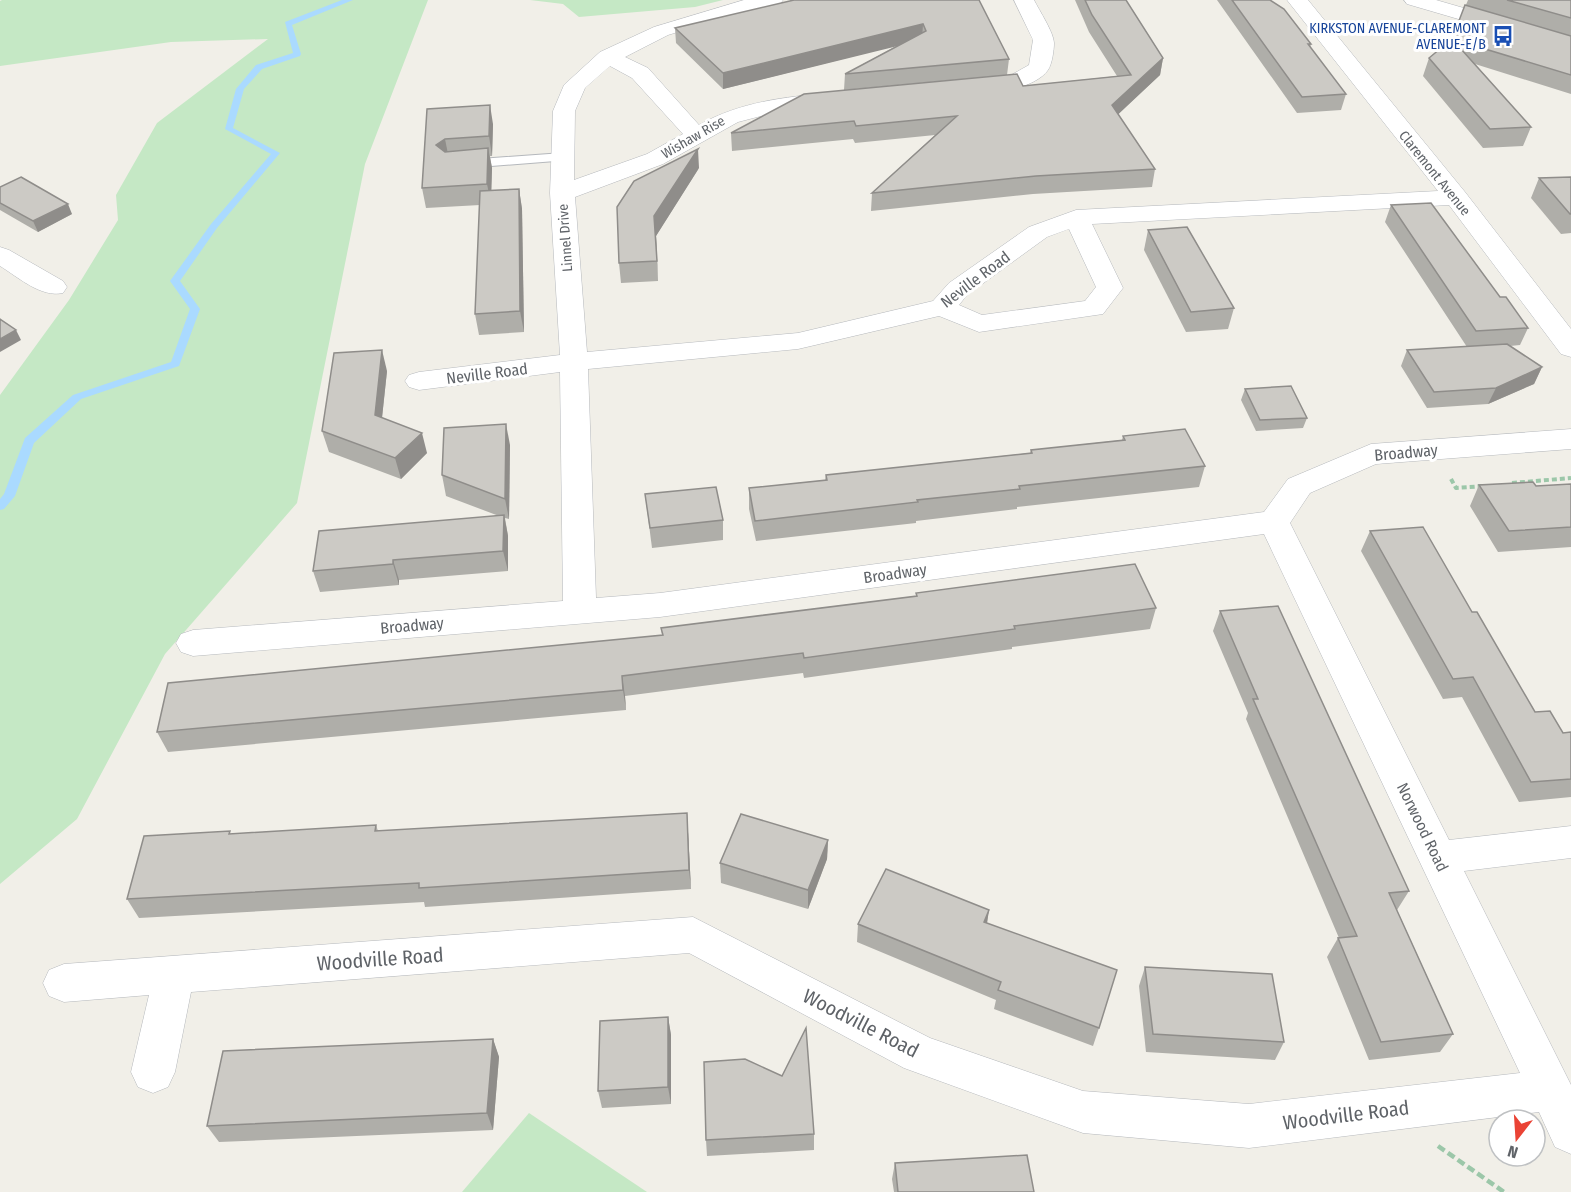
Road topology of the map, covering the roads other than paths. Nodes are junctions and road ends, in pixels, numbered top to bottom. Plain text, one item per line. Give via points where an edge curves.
1 (773, 0) edge
2 (1024, 0) edge
3 (1297, 0) edge
4 (1414, 0) edge
5 (1571, 46) edge
6 (608, 57) junction
7 (952, 89) edge
8 (846, 98) edge
9 (697, 136) junction
10 (563, 157) junction
11 (449, 165) edge
12 (562, 193) junction
13 (1456, 197) junction
14 (1076, 217) junction
15 (0, 255) edge
16 (54, 287) dead end
17 (942, 307) junction
18 (1571, 348) edge
19 (573, 362) junction
20 (419, 381) dead end
21 (1571, 440) edge
22 (1274, 522) junction
23 (580, 611) junction
24 (193, 643) dead end
25 (1571, 842) edge
26 (1438, 858) junction
27 (174, 974) junction
28 (64, 983) dead end
29 (153, 1072) dead end
30 (1551, 1090) junction
31 (1571, 1131) edge

1 - 6 street, Linnel Drive via 661,31
2 - 7 street via 1044,40 1039,68 1011,84
3 - 13 street, Claremont Avenue
4 - 5 street
6 - 9 street via 640,74
6 - 10 street, Linnel Drive via 575,85 564,111
8 - 9 street, Wishaw Rise via 775,105 730,117
9 - 12 street, Wishaw Rise via 655,159
10 - 11 lane
10 - 12 street, Linnel Drive
12 - 19 street, Linnel Drive
13 - 14 street, Neville Road
13 - 18 street, Claremont Avenue
14 - 17 street, Neville Road via 1038,232 958,290
14 - 17 street via 1110,288 1093,308 979,324
15 - 16 street
17 - 19 street, Neville Road via 798,341
19 - 20 street, Neville Road
19 - 23 street, Linnel Drive
21 - 22 street, Broadway via 1371,454 1299,486
22 - 23 street, Broadway via 672,603
22 - 26 street, Norwood Road
23 - 24 street, Broadway
25 - 26 street
26 - 30 street, Norwood Road
27 - 28 street, Woodville Road
27 - 29 street
27 - 30 street, Woodville Road via 693,935 919,1054 1083,1112 1249,1126
30 - 31 street, Norwood Road

